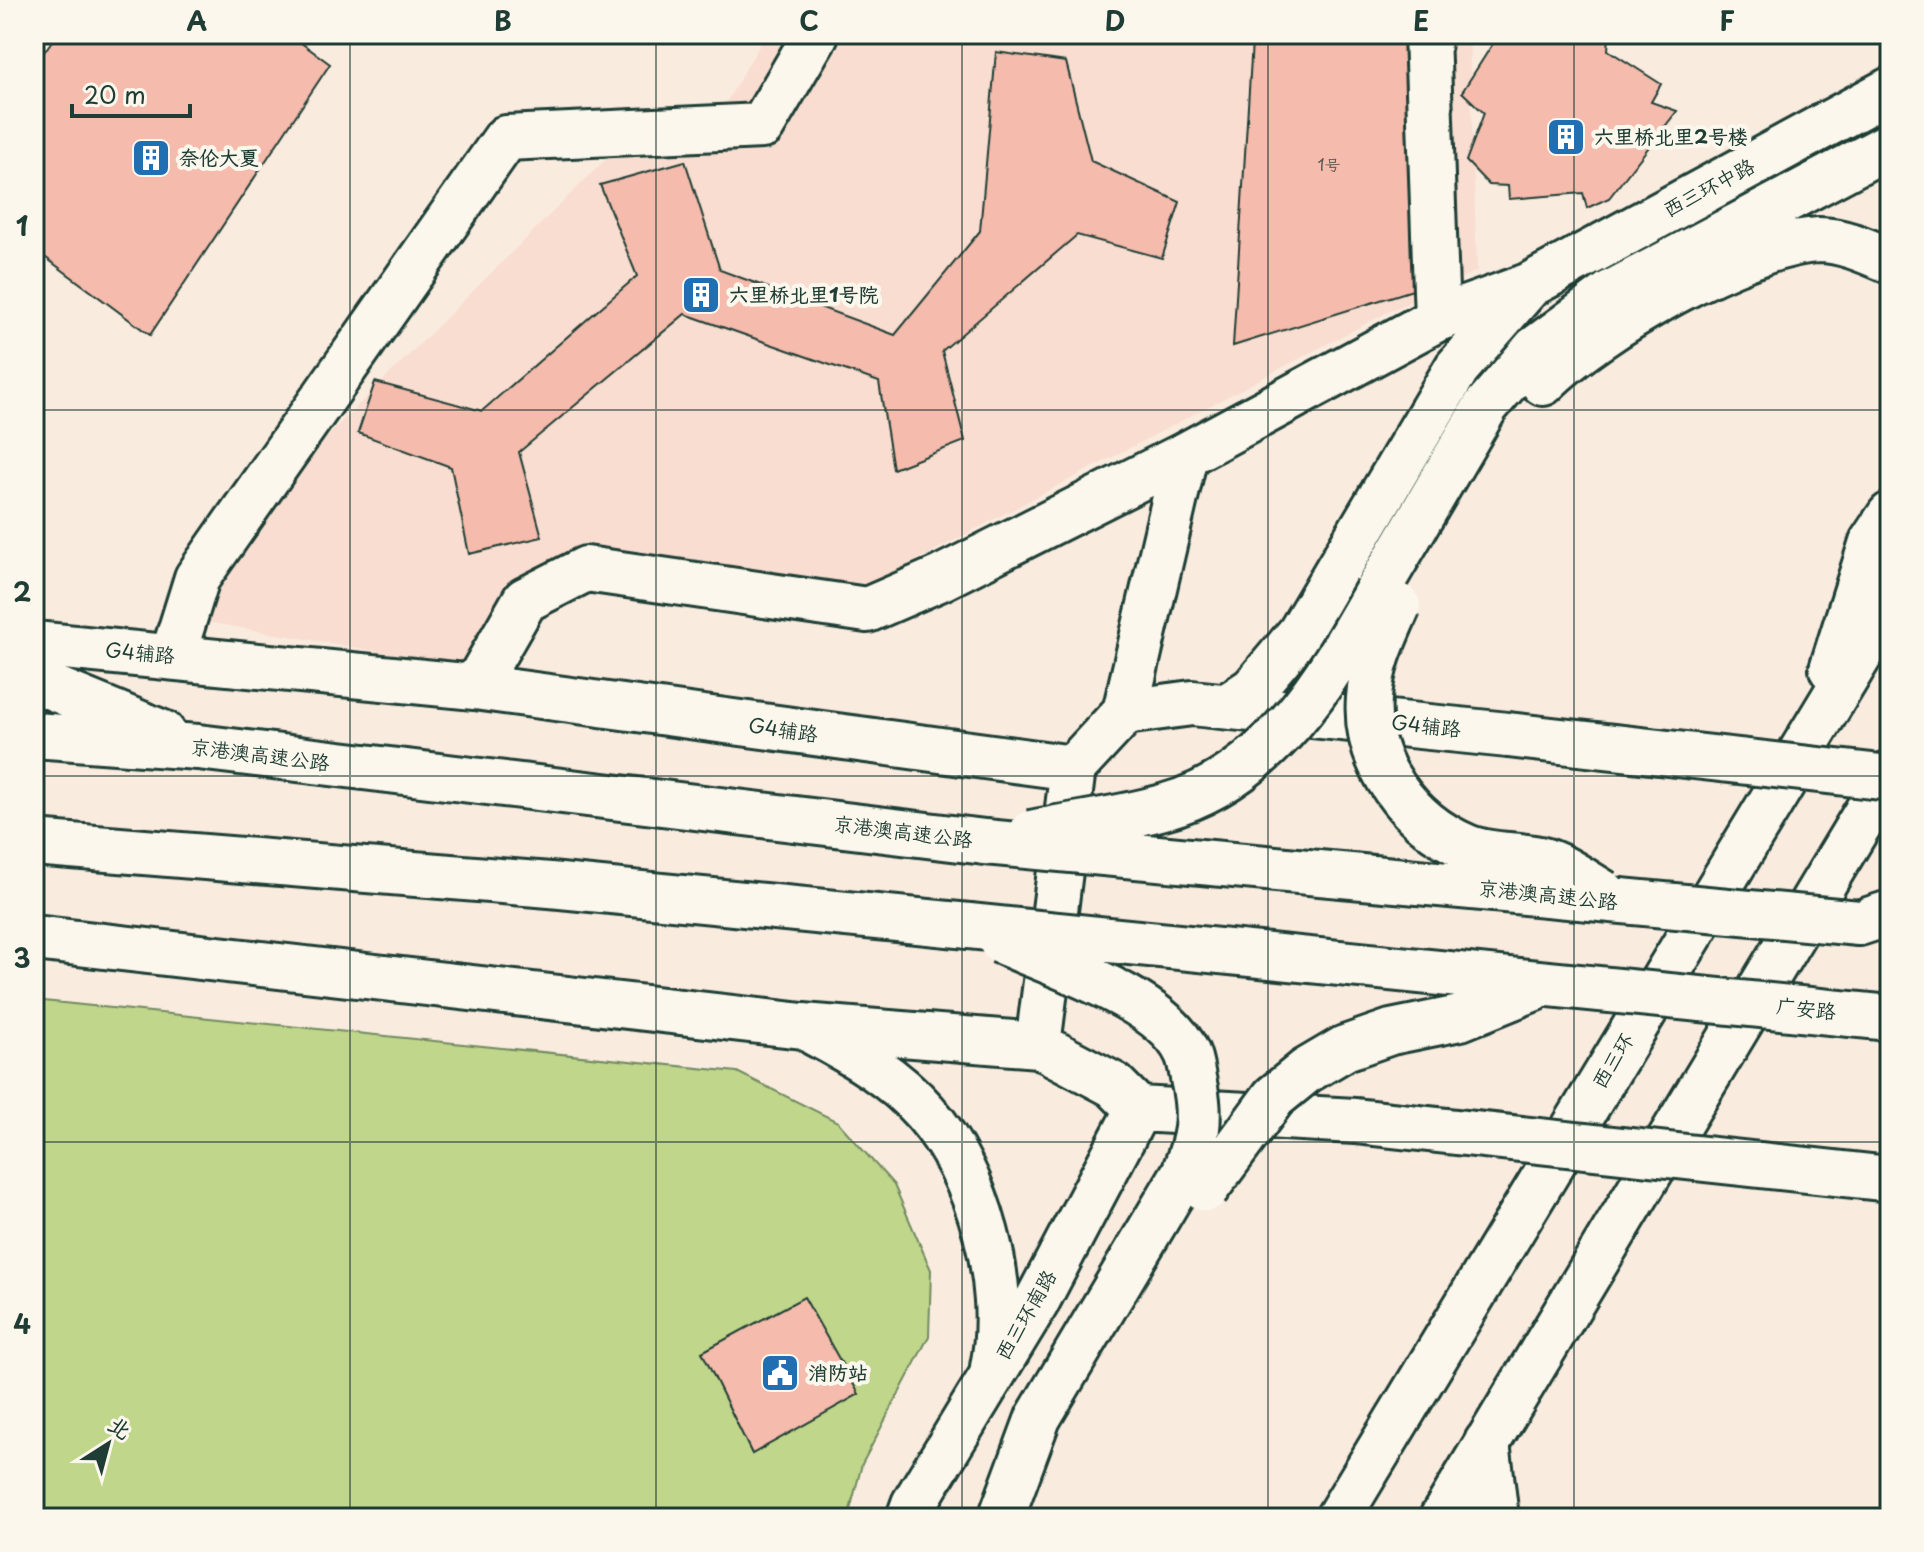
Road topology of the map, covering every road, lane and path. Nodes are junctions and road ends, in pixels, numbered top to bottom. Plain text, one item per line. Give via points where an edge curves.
1 (816, 34) edge
2 (1427, 34) edge
3 (1890, 90) edge
4 (1890, 145) edge
5 (1890, 261) edge
6 (1528, 286) junction
7 (1437, 319) junction
8 (1185, 455) junction
9 (1890, 515) edge
10 (1388, 598) junction
11 (1890, 605) edge
12 (34, 644) edge
13 (173, 655) junction
14 (34, 680) edge
15 (475, 687) junction
16 (1229, 705) junction
17 (1125, 712) junction
18 (1812, 731) junction
19 (34, 735) edge
20 (198, 747) junction
21 (1073, 768) junction
22 (1890, 775) edge
23 (985, 842) junction
24 (34, 843) edge
25 (1620, 902) junction
26 (1880, 921) edge
27 (969, 926) junction
28 (34, 938) edge
29 (1542, 985) junction
30 (1890, 1018) edge
31 (803, 1026) junction
32 (1038, 1045) junction
33 (1138, 1109) junction
34 (1890, 1179) edge
35 (1195, 1181) junction
36 (992, 1374) junction
37 (1487, 1442) junction
38 (909, 1518) edge
39 (1001, 1518) edge
40 (1028, 1518) edge
41 (1338, 1518) edge
42 (1442, 1518) edge
43 (1496, 1518) edge

1 - 13 main road via 762,126 506,138 197,578
2 - 7 main road
3 - 6 main road, 西三环中路
4 - 10 main road via 1611,293 1535,349 1486,406
5 - 10 main road via 1858,247 1820,240 1742,259 1594,341 1553,373 1505,428
6 - 7 main road
6 - 16 main road via 1457,368 1300,633 1253,689
7 - 8 main road
8 - 15 main road via 867,610 586,569 525,600
8 - 17 main road
9 - 18 main road via 1872,542
10 - 23 main road, bridge via 1284,733 1229,776 1163,807
10 - 25 main road, bridge via 1368,701 1379,760 1394,791 1441,835 1471,849 1543,860
11 - 18 main road, 西三环
12 - 13 main road, G4辅路
13 - 15 main road, G4辅路
14 - 20 main road
15 - 21 main road, G4辅路
16 - 17 main road, G4辅路 via 1192,703
16 - 22 main road, G4辅路, bridge
17 - 21 main road
18 - 41 main road, 西三环
19 - 20 main road, 京港澳高速公路
20 - 23 main road, 京港澳高速公路
21 - 32 main road
22 - 37 main road
23 - 25 main road, 京港澳高速公路, bridge
24 - 27 main road
25 - 26 main road, 京港澳高速公路, bridge
27 - 29 main road, bridge
27 - 35 main road, bridge via 1121,992 1157,1015 1187,1052 1197,1097
28 - 31 main road
29 - 30 main road, 广安路, bridge
29 - 35 main road, bridge via 1460,1018 1345,1048 1274,1097
31 - 32 main road
31 - 36 main road via 889,1078 926,1113 954,1154 994,1267 998,1332
32 - 33 main road via 1114,1085
33 - 34 main road, bridge via 1355,1121
33 - 36 main road, 西三环南路 via 1036,1303
35 - 39 main road via 1038,1418
35 - 40 main road via 1053,1450
36 - 38 main road, 西三环南路
37 - 42 main road
37 - 43 main road

